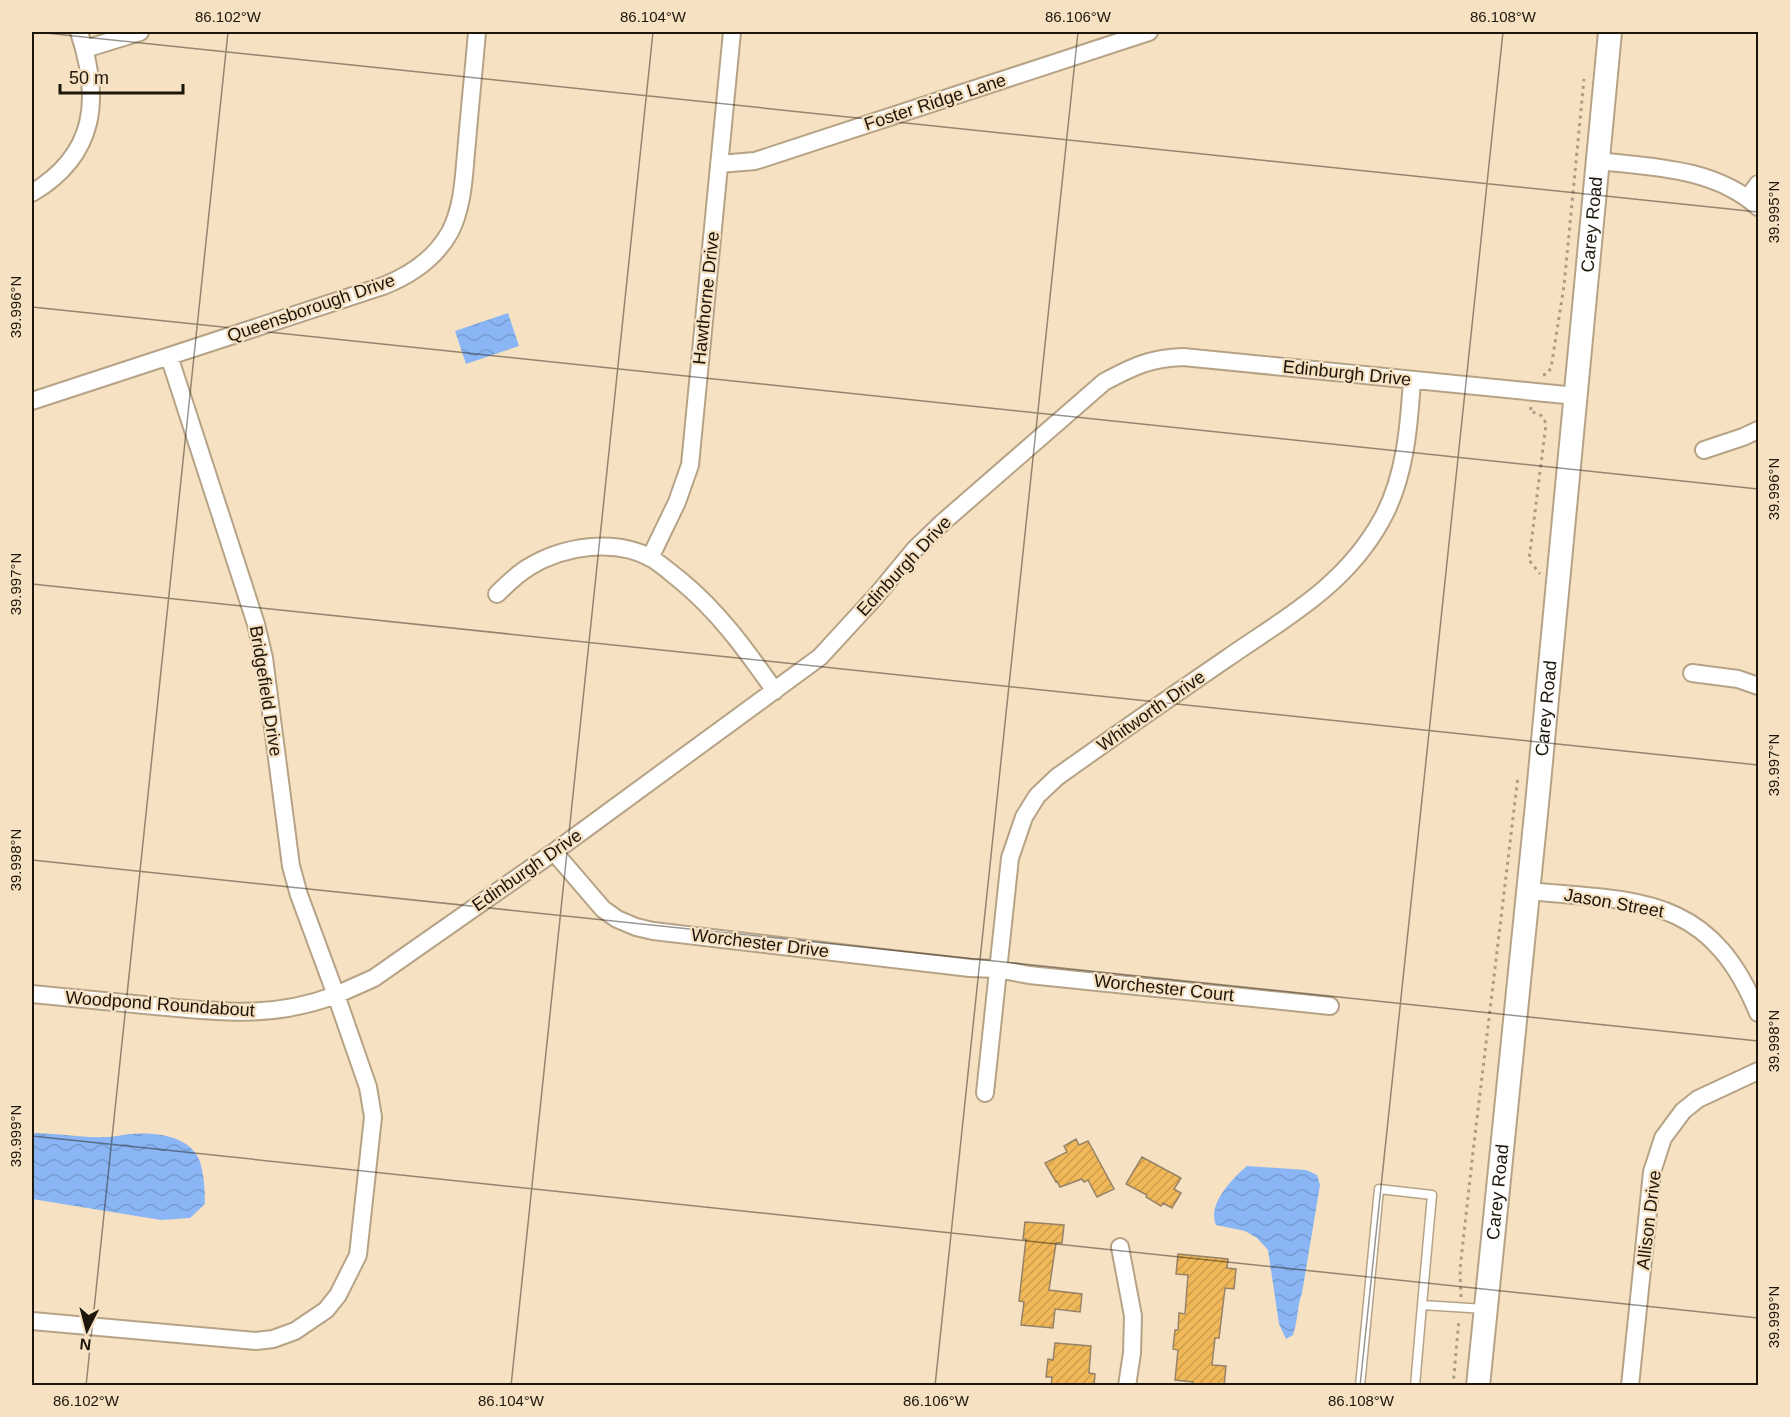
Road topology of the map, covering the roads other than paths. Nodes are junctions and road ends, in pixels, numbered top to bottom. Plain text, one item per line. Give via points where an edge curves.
1 (79, 32) edge
2 (140, 32) edge
3 (477, 32) edge
4 (732, 32) edge
5 (1149, 32) edge
6 (1610, 32) edge
7 (85, 49) junction
8 (1598, 160) junction
9 (719, 164) junction
10 (1758, 184) edge
11 (32, 193) edge
12 (1753, 202) edge
13 (169, 356) junction
14 (1412, 380) junction
15 (1576, 396) junction
16 (32, 401) edge
17 (1758, 430) edge
18 (1704, 450) dead end
19 (650, 558) junction
20 (498, 594) dead end
21 (1692, 673) dead end
22 (1758, 686) edge
23 (775, 691) junction
24 (554, 852) junction
25 (1527, 891) junction
26 (998, 969) junction
27 (32, 994) edge
28 (336, 995) junction
29 (1330, 1006) dead end
30 (1758, 1013) edge
31 (1758, 1071) edge
32 (985, 1094) dead end
33 (1120, 1247) dead end
34 (1422, 1305) junction
35 (1486, 1309) junction
36 (32, 1321) edge
37 (1127, 1386) edge
38 (1360, 1386) edge
39 (1416, 1386) edge
40 (1478, 1386) edge
41 (1630, 1386) edge

1 - 7 street
2 - 7 street
3 - 13 street, Queensborough Drive via 460,200 450,231 430,258 383,286
4 - 9 street, Hawthorne Drive
5 - 9 street, Foster Ridge Lane via 755,161
6 - 8 street, Carey Road
7 - 11 street via 92,90 87,128 61,172
8 - 12 street via 1694,173 1724,183
8 - 15 street, Carey Road
9 - 19 street, Hawthorne Drive via 690,465
10 - 12 street
13 - 16 street, Queensborough Drive
13 - 28 street, Bridgefield Drive via 256,624 264,658 291,866
14 - 15 street, Edinburgh Drive
14 - 23 street, Edinburgh Drive via 1183,357 1162,357 1127,369 1104,382 942,523 820,657
14 - 26 street, Whitworth Drive via 1399,474 1382,520 1359,556 1317,597 1101,745 1037,796 1024,817 1010,858
15 - 25 street, Carey Road
17 - 18 street
19 - 20 street via 612,547 568,550 526,568
19 - 23 street via 703,599
21 - 22 street via 1738,679
23 - 24 street, Edinburgh Drive
24 - 26 street, Worchester Drive via 603,909 636,927
24 - 28 street, Edinburgh Drive via 374,978
25 - 30 street, Jason Street via 1625,901 1676,914 1694,924 1728,955
25 - 35 street, Carey Road
26 - 29 street, Worchester Court
26 - 32 street, Whitworth Drive
27 - 28 street, Woodpond Roundabout via 228,1013 287,1010
28 - 36 street via 368,1087 373,1117 358,1255 326,1310 295,1331 256,1341
31 - 41 street, Allison Drive via 1698,1099 1683,1111 1663,1138 1652,1172
33 - 37 street via 1133,1316
34 - 35 lane
34 - 38 lane via 1432,1195 1379,1189
34 - 39 lane
35 - 40 street, Carey Road

